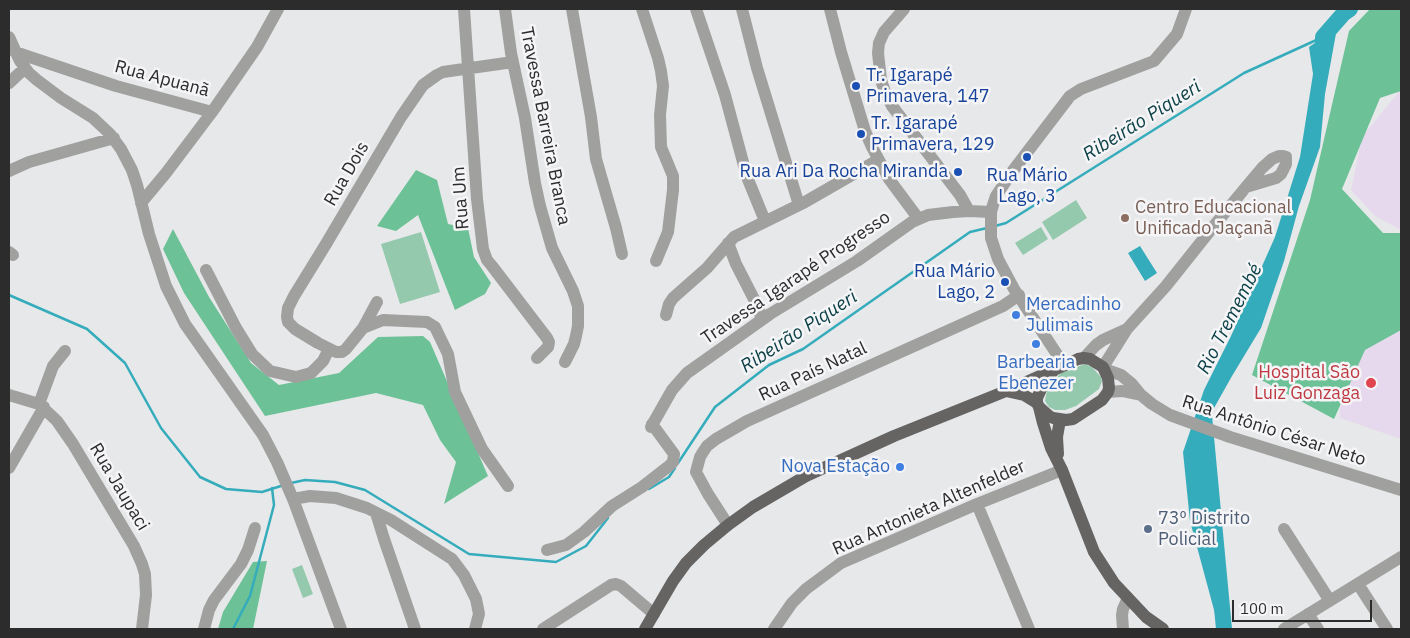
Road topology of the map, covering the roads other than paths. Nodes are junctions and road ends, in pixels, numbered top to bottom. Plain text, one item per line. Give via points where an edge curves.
1 (278, 9) edge
2 (464, 9) edge
3 (505, 9) edge
4 (572, 9) edge
5 (642, 9) edge
6 (696, 9) edge
7 (830, 9) edge
8 (904, 9) edge
9 (1186, 9) edge
10 (745, 12) edge
11 (9, 36) edge
12 (15, 52) junction
13 (513, 62) junction
14 (25, 68) junction
15 (468, 68) junction
16 (9, 83) edge
17 (212, 112) junction
18 (114, 138) junction
19 (878, 160) junction
20 (9, 171) edge
21 (1246, 187) dead end
22 (141, 203) junction
23 (799, 205) junction
24 (969, 211) junction
25 (990, 215) junction
26 (918, 218) junction
27 (765, 221) junction
28 (728, 243) junction
29 (622, 254) dead end
30 (656, 261) dead end
31 (206, 270) dead end
32 (1019, 296) junction
33 (377, 302) dead end
34 (666, 315) dead end
35 (762, 319) junction
36 (363, 328) junction
37 (1127, 329) junction
38 (329, 349) junction
39 (65, 350) dead end
40 (537, 358) dead end
41 (1084, 358) junction
42 (565, 362) dead end
43 (1059, 367) junction
44 (1104, 368) junction
45 (1006, 391) junction
46 (1108, 392) junction
47 (9, 395) edge
48 (1141, 395) junction
49 (1038, 405) junction
50 (41, 406) junction
51 (1060, 420) junction
52 (1061, 467) junction
53 (9, 468) edge
54 (508, 486) dead end
55 (1401, 490) edge
56 (292, 496) junction
57 (977, 504) junction
58 (376, 513) junction
59 (728, 525) junction
60 (254, 528) dead end
61 (1284, 529) dead end
62 (547, 550) dead end
63 (1401, 557) edge
64 (1358, 584) junction
65 (1128, 598) junction
66 (214, 600) junction
67 (1330, 601) junction
68 (654, 614) junction
69 (1308, 614) junction
70 (142, 629) edge
71 (204, 629) edge
72 (208, 629) edge
73 (341, 629) edge
74 (415, 629) edge
75 (475, 629) edge
76 (543, 629) edge
77 (645, 629) edge
78 (774, 629) edge
79 (1029, 629) edge
80 (1123, 629) edge
81 (1163, 629) edge
82 (1284, 629) edge
83 (1318, 629) edge
84 (1387, 629) edge

1 - 17 street, Rua Apuanã via 257,47
2 - 15 street, Rua Um
3 - 13 street, Travessa Barreira Branca
4 - 29 street via 597,164
5 - 30 street via 661,72 661,147 674,184 668,232
6 - 27 street via 725,95 747,177
7 - 19 street via 865,131
8 - 24 street via 879,43 881,80 892,106
9 - 25 street via 1177,34 1154,61 1070,96 1004,184
10 - 23 street via 758,68
11 - 12 street
12 - 14 street
12 - 17 street, Rua Apuanã via 116,86
13 - 15 street, Rua Dois
13 - 42 street, Travessa Barreira Branca via 538,196 552,248 578,306 576,336
14 - 16 street
14 - 18 street via 45,86 93,118
15 - 38 street, Rua Dois via 437,75 423,85 290,303 287,317 291,325
15 - 40 street, Rua Um via 483,249 487,260 548,338 548,347
17 - 22 street
18 - 20 street via 29,162
18 - 22 street via 132,170
19 - 23 street
19 - 26 street
21 - 37 street
22 - 56 street via 175,306 263,435
23 - 27 street
24 - 25 street, Travessa Igarapé Progresso
24 - 26 street, Travessa Igarapé Progresso
25 - 32 street via 991,238 998,259
26 - 35 street, Travessa Igarapé Progresso
27 - 28 street
28 - 34 street via 707,268 673,298
28 - 35 street
31 - 38 street via 252,354 270,371 296,377 311,373
32 - 43 street
32 - 59 street, Rua País Natal via 747,421 707,446 696,472
33 - 36 street
35 - 62 street, Travessa Igarapé Progresso via 687,373 672,390 651,425 674,454 670,466 612,506 566,545
36 - 38 street via 342,352
36 - 54 street via 383,320 427,322 435,327 448,354 455,392 482,449
37 - 41 street via 1103,340
37 - 44 street
39 - 50 street via 53,366
41 - 43 main road
41 - 44 main road
43 - 45 main road
43 - 49 main road via 1040,389
44 - 46 main road
44 - 48 street, Rua Antônio César Neto via 1121,375
45 - 49 main road via 1024,395
45 - 59 main road via 806,476
46 - 48 street, Rua Antônio César Neto
46 - 51 main road via 1102,400 1072,419
47 - 50 street
48 - 55 street, Rua Antônio César Neto via 1170,415
49 - 51 main road via 1049,416
49 - 52 main road via 1051,448
50 - 53 street
50 - 70 street, Rua Jaupaci via 69,438 134,546 145,574
51 - 52 main road via 1057,437
52 - 57 street, Rua Antonieta Altenfelder
52 - 65 main road via 1092,548 1101,565
56 - 58 street via 336,498
56 - 73 street
57 - 78 street, Rua Antonieta Altenfelder via 841,563 806,589
57 - 79 street
58 - 74 street
58 - 75 street via 452,559 476,599 479,614
59 - 68 main road via 686,563
60 - 66 street via 241,564
61 - 67 street
63 - 64 street
64 - 67 street
64 - 84 street
65 - 80 street via 1122,615
65 - 81 main road
66 - 71 street
66 - 72 street
67 - 69 street
68 - 76 street via 616,584
68 - 77 main road
69 - 82 street
69 - 83 street

